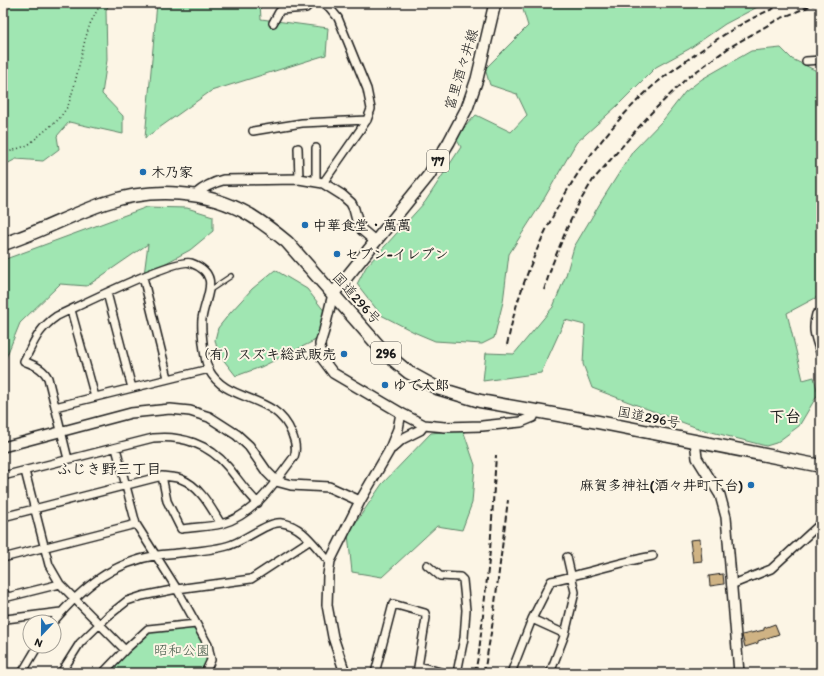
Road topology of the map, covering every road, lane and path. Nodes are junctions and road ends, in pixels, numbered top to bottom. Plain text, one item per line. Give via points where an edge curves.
1 (101, 3) edge
2 (311, 3) edge
3 (322, 3) edge
4 (495, 3) edge
5 (273, 23) dead end
6 (821, 60) edge
7 (806, 61) dead end
8 (367, 120) junction
9 (253, 131) dead end
10 (298, 148) dead end
11 (316, 148) dead end
12 (3, 154) edge
13 (299, 179) junction
14 (320, 182) junction
15 (195, 196) junction
16 (376, 242) junction
17 (3, 244) edge
18 (231, 276) dead end
19 (143, 277) junction
20 (210, 290) junction
21 (107, 293) junction
22 (333, 294) junction
23 (72, 310) junction
24 (821, 312) edge
25 (821, 355) edge
26 (209, 370) junction
27 (168, 378) junction
28 (132, 388) junction
29 (95, 397) junction
30 (55, 407) junction
31 (535, 411) junction
32 (401, 413) junction
33 (424, 425) junction
34 (61, 432) junction
35 (695, 441) junction
36 (3, 447) edge
37 (116, 448) junction
38 (389, 451) junction
39 (68, 459) junction
40 (821, 466) edge
41 (25, 471) junction
42 (3, 476) edge
43 (162, 476) junction
44 (276, 481) junction
45 (126, 485) junction
46 (360, 501) junction
47 (258, 503) junction
48 (35, 509) junction
49 (3, 517) edge
50 (821, 523) edge
51 (136, 524) junction
52 (221, 524) junction
53 (309, 540) junction
54 (45, 547) junction
55 (157, 556) junction
56 (653, 556) dead end
57 (567, 557) dead end
58 (3, 558) edge
59 (330, 561) junction
60 (426, 565) dead end
61 (572, 577) junction
62 (60, 584) junction
63 (731, 585) junction
64 (177, 589) junction
65 (3, 592) edge
66 (74, 598) junction
67 (61, 612) joint
68 (532, 619) junction
69 (3, 623) edge
70 (99, 624) junction
71 (196, 624) junction
72 (565, 634) junction
73 (125, 650) junction
74 (33, 654) edge
75 (418, 670) edge
76 (22, 673) edge
77 (61, 673) edge
78 (102, 673) edge
79 (205, 673) edge
80 (345, 673) edge
81 (375, 673) edge
82 (444, 673) edge
83 (457, 673) edge
84 (511, 673) edge
85 (550, 673) edge
86 (739, 673) edge

1 - 12 path via 90,24 68,106 59,119 28,145
2 - 5 street via 306,8 281,10
3 - 8 street via 338,18 367,89 371,109
4 - 16 main road, 富里酒々井線 / 77 via 477,79 467,108 429,175
6 - 7 street
8 - 9 street via 302,123
8 - 14 street
10 - 13 street
11 - 14 street
13 - 14 street
13 - 15 street via 223,180 202,188
14 - 16 street via 351,203 358,224
15 - 17 highway, 国道296号 / 296 via 166,193 133,195 106,203
15 - 22 highway, 国道296号 / 296 via 232,206 270,228 287,242
16 - 22 main road, 富里酒々井線 / 77
18 - 20 lane
19 - 20 street via 188,262 206,272
19 - 21 street
19 - 27 street
20 - 26 street via 202,318
21 - 23 street
21 - 28 street
22 - 31 highway, 国道296号 / 296 via 384,352 422,381 456,395
22 - 32 street via 320,344 320,357 334,373
23 - 29 street
23 - 30 street via 47,323 38,333 24,361 44,372 48,378
24 - 25 street via 816,314 813,330
26 - 27 street
26 - 44 street via 224,387 270,406 290,427 296,452
27 - 28 street
28 - 29 street
29 - 30 street
30 - 34 street
31 - 33 street via 533,417 521,422 444,427
31 - 35 highway, 国道296号 / 296
32 - 33 street
32 - 38 street
33 - 38 street
34 - 36 street
34 - 39 street
34 - 44 street via 131,413 170,409 190,411 208,417 238,435
35 - 40 highway, 国道296号 / 296
35 - 63 street via 697,458 720,495 726,517
37 - 39 street
37 - 45 street
37 - 47 street via 166,437 194,443 220,457
38 - 46 street
39 - 41 street
41 - 42 street
41 - 48 street
43 - 45 street
43 - 52 street via 181,479 192,486 201,494
43 - 52 street via 167,501 181,529
44 - 46 street via 291,485 329,487
44 - 47 street
45 - 48 street
45 - 51 street
46 - 59 street
47 - 52 street via 242,515
48 - 49 street
48 - 54 street
50 - 63 street via 771,569
51 - 54 street
51 - 55 street
53 - 55 street via 292,525 275,522 242,541 227,546
53 - 59 street
53 - 64 street via 251,579
54 - 58 street
54 - 62 street via 49,565
55 - 64 street
55 - 66 street via 130,562 108,573
56 - 61 street
57 - 61 street
59 - 80 street via 327,605 333,637
60 - 83 street via 440,576 460,577 463,580 466,610
61 - 68 street via 551,581
61 - 72 street via 575,592
62 - 65 street via 8,597
62 - 66 street
63 - 86 street
64 - 70 street via 127,601
64 - 71 street
66 - 67 street
66 - 70 street
67 - 69 street via 6,619
68 - 72 street
68 - 84 street
70 - 73 street
70 - 77 street via 80,643
71 - 73 street via 148,629
71 - 79 street via 208,645 211,660
72 - 85 street
73 - 78 street
74 - 76 street
75 - 81 street via 426,618 424,613 393,604
75 - 82 street

